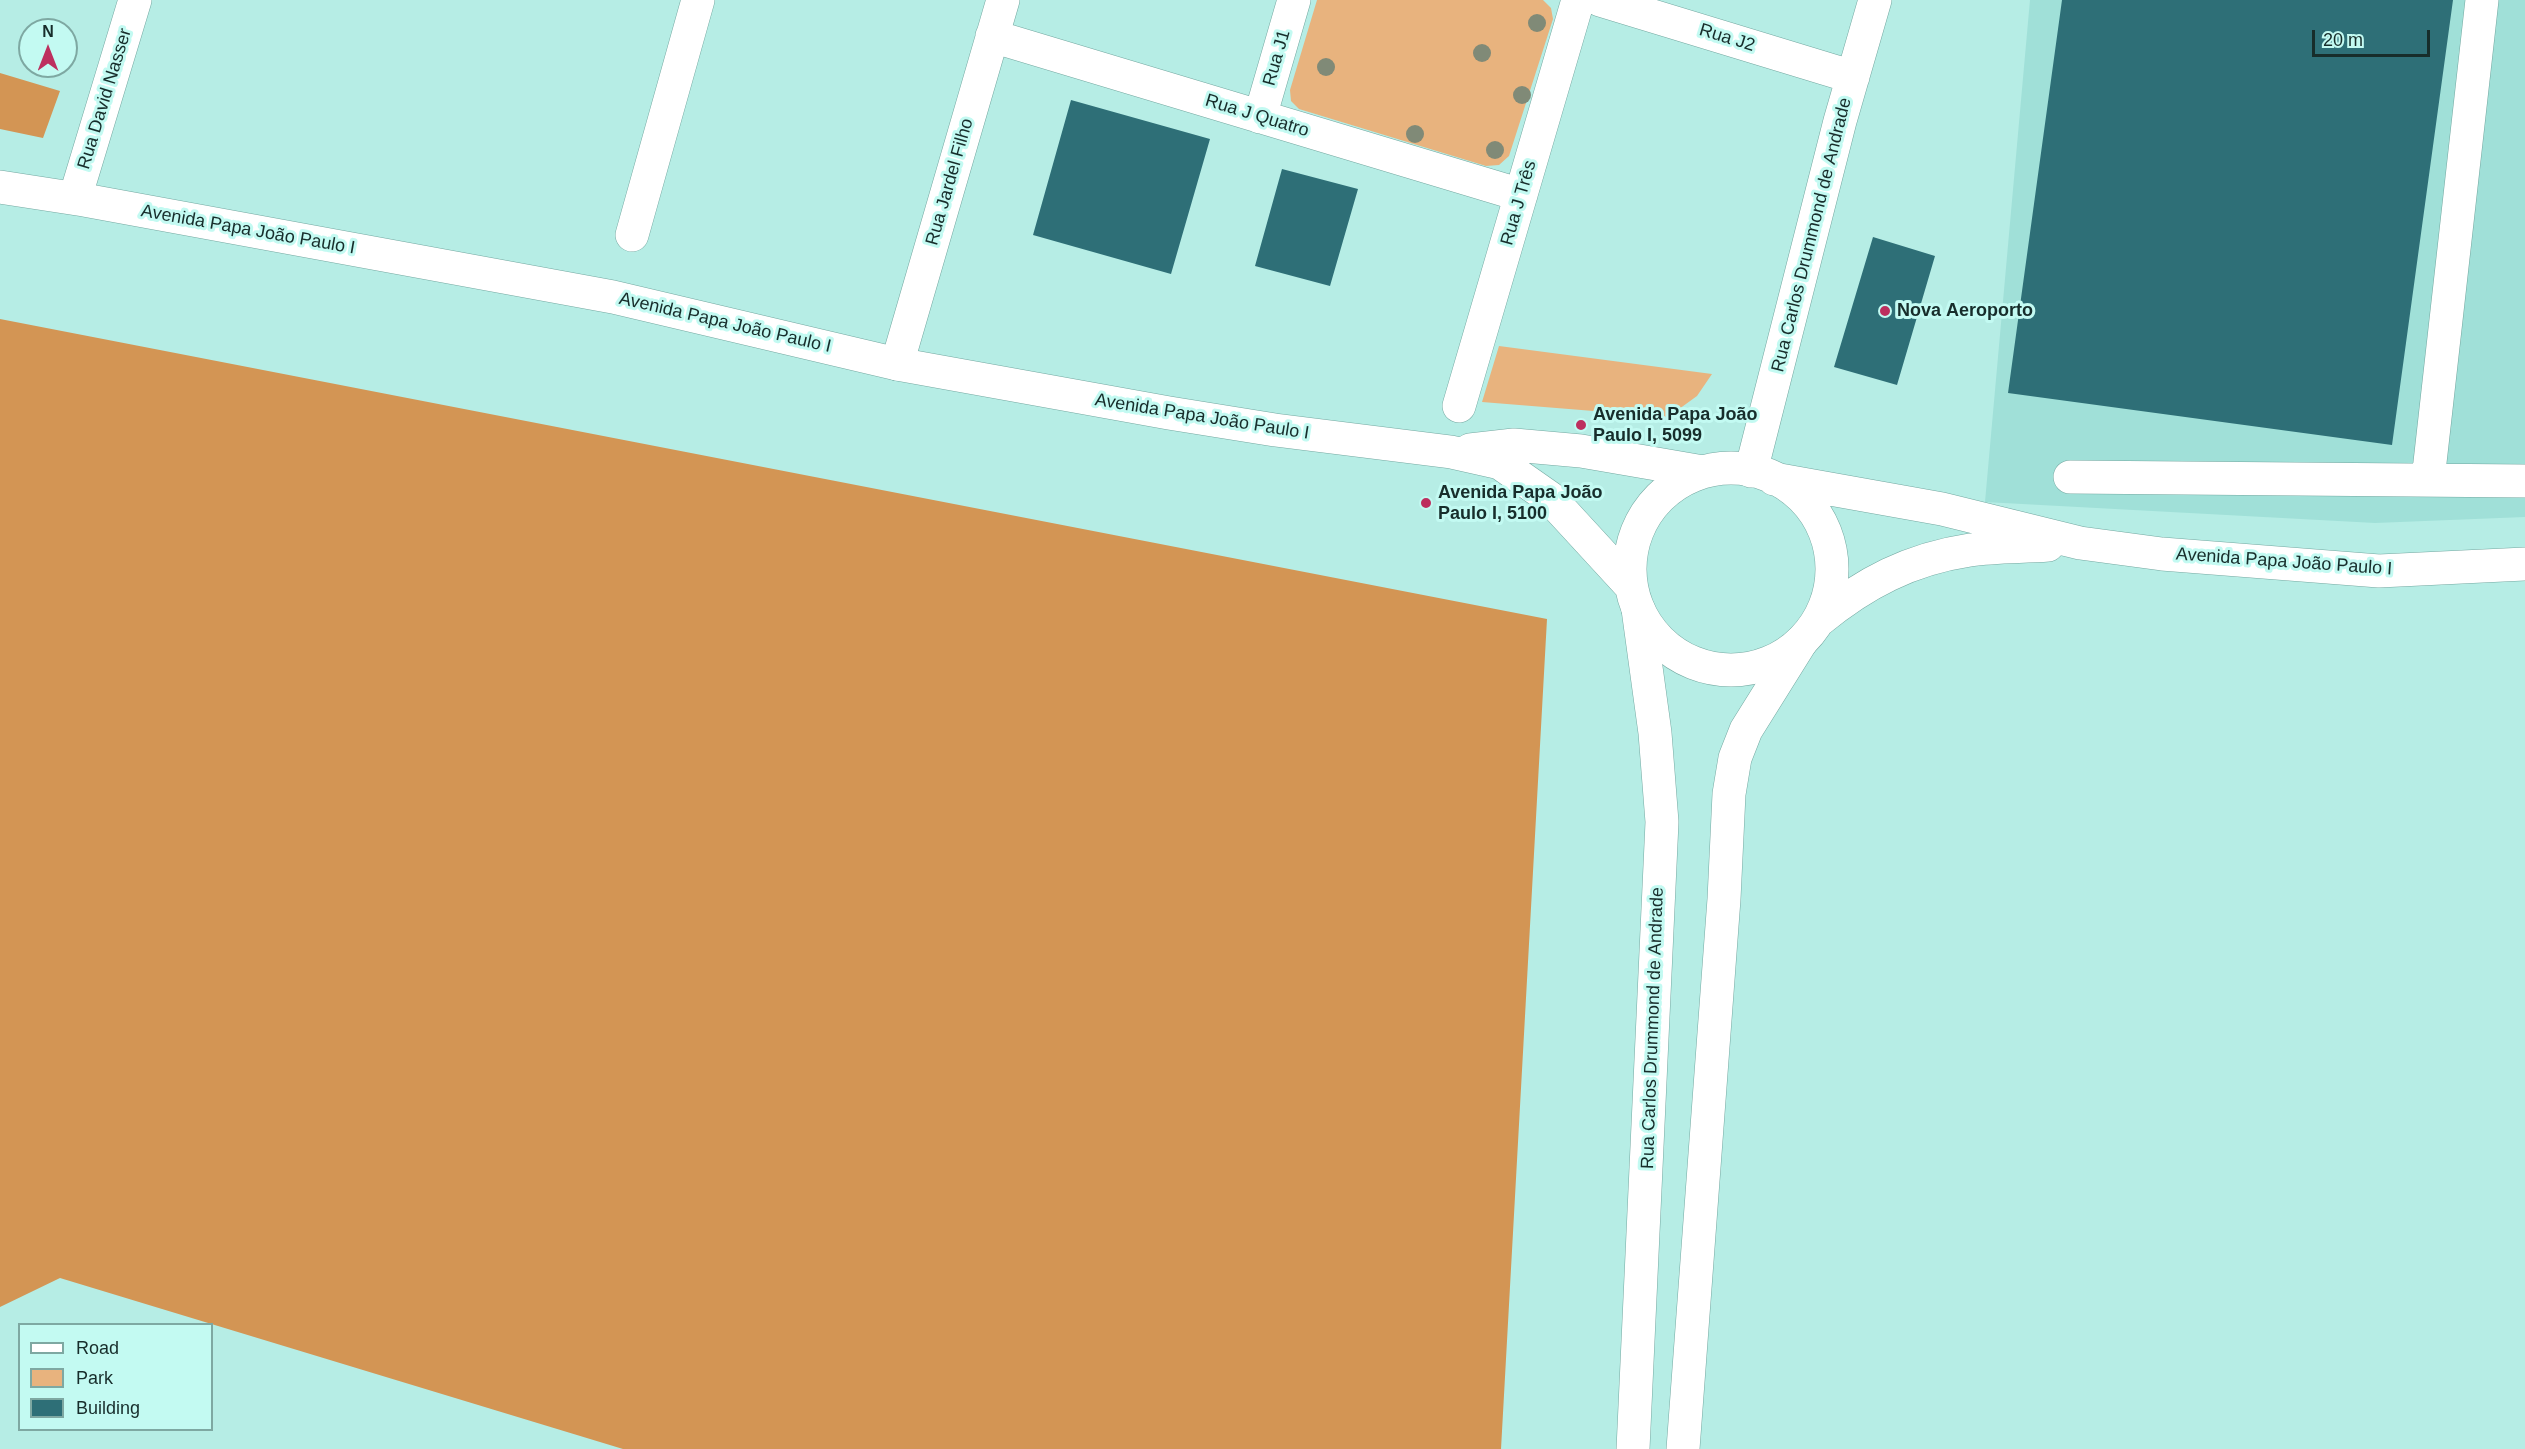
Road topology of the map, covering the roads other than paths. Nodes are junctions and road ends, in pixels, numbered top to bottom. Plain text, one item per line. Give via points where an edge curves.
1 (135, 0) edge
2 (698, 0) edge
3 (1003, 0) edge
4 (1294, 0) edge
5 (1578, 0) edge
6 (1600, 0) edge
7 (1875, 0) edge
8 (2482, 0) edge
9 (992, 36) junction
10 (1853, 77) junction
11 (1260, 117) junction
12 (0, 188) edge
13 (1521, 195) junction
14 (75, 198) junction
15 (632, 234) dead end
16 (897, 364) junction
17 (1459, 406) dead end
18 (1451, 452) junction
19 (1703, 472) junction
20 (1763, 475) junction
21 (2070, 477) dead end
22 (2428, 480) junction
23 (2525, 481) edge
24 (2080, 543) junction
25 (2525, 564) edge
26 (1634, 597) junction
27 (1809, 633) junction
28 (1633, 1449) edge
29 (1683, 1449) edge

1 - 14 street, Rua David Nasser
2 - 15 street
3 - 9 street, Rua Jardel Filho
4 - 11 street, Rua J1
5 - 13 street, Rua J Três
6 - 10 street, Rua J2
7 - 10 street, Rua Carlos Drummond de Andrade
8 - 22 street
9 - 11 street, Rua J Quatro
9 - 16 street, Rua Jardel Filho
10 - 20 street, Rua Carlos Drummond de Andrade
11 - 13 street, Rua J Quatro
12 - 14 street, Avenida Papa João Paulo I
13 - 17 street, Rua J Três
14 - 16 street, Avenida Papa João Paulo I via 613,297
16 - 18 street, Avenida Papa João Paulo I via 1263,428
18 - 19 street, Avenida Papa João Paulo I via 1514,445 1581,451
18 - 26 street, Avenida Papa João Paulo I via 1500,464 1550,498
19 - 20 street via 1727,469
19 - 26 street via 1661,496 1645,516 1630,561
20 - 24 street, Avenida Papa João Paulo I via 1942,509
20 - 27 street via 1795,491 1812,509 1831,554 1827,602
21 - 22 street
22 - 23 street
24 - 25 street, Avenida Papa João Paulo I via 2162,554 2379,571
24 - 27 street, Avenida Papa João Paulo I via 1970,550 1924,560 1879,578 1848,597
26 - 27 street via 1650,630 1666,647 1710,668 1735,670 1759,666 1782,657
26 - 28 street, Rua Carlos Drummond de Andrade via 1655,733 1662,822
27 - 29 street via 1746,730 1735,758 1729,794 1723,923

